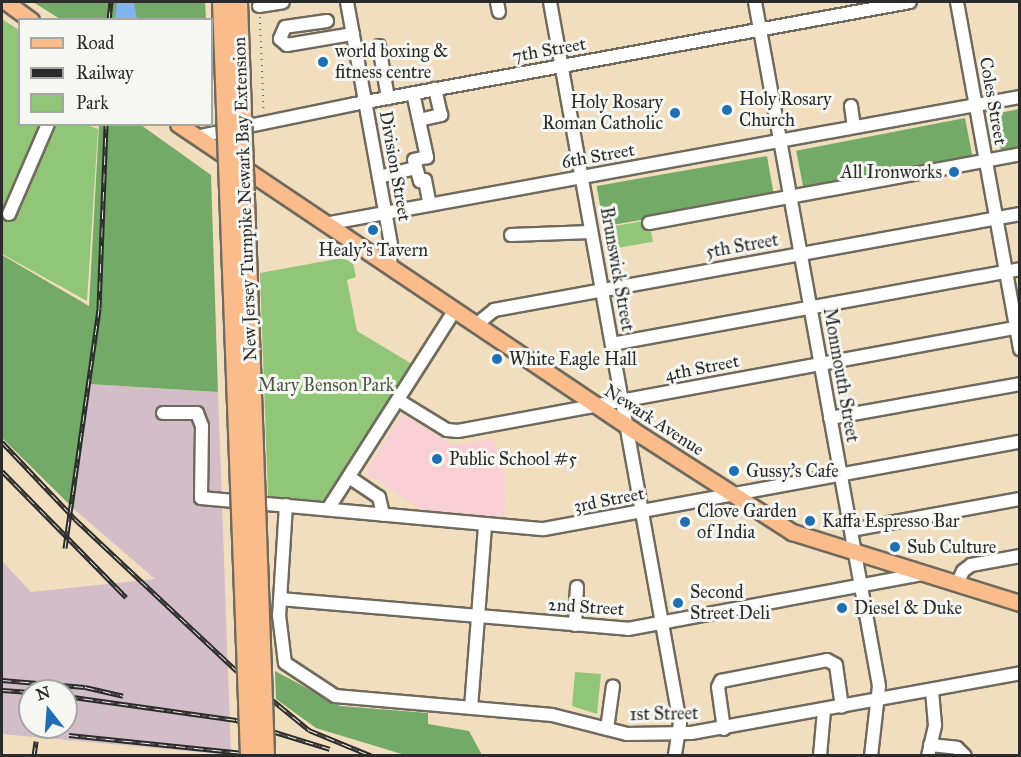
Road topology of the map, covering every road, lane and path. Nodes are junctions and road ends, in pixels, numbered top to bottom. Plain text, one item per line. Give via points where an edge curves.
1 (6, 2) edge
2 (222, 2) edge
3 (238, 2) edge
4 (283, 2) edge
5 (550, 2) edge
6 (755, 2) edge
7 (910, 2) edge
8 (957, 2) edge
9 (353, 9) edge
10 (259, 10) joint
11 (28, 18) edge
12 (327, 21) dead end
13 (760, 29) junction
14 (353, 34) junction
15 (379, 46) dead end
16 (561, 66) junction
17 (435, 89) junction
18 (413, 93) junction
19 (1020, 97) edge
20 (388, 98) junction
21 (366, 102) junction
22 (975, 105) junction
23 (851, 106) dead end
24 (264, 112) dead end
25 (419, 120) junction
26 (47, 126) edge
27 (181, 126) edge
28 (854, 128) junction
29 (196, 137) junction
30 (780, 141) junction
31 (1020, 154) edge
32 (985, 161) junction
33 (416, 168) junction
34 (379, 177) junction
35 (582, 177) junction
36 (790, 196) junction
37 (430, 205) junction
38 (386, 213) junction
39 (9, 214) dead end
40 (1020, 214) edge
41 (995, 218) junction
42 (649, 223) dead end
43 (325, 224) junction
44 (591, 232) junction
45 (511, 236) dead end
46 (801, 253) junction
47 (390, 267) junction
48 (1020, 269) edge
49 (1005, 272) junction
50 (602, 289) junction
51 (811, 308) junction
52 (455, 310) junction
53 (477, 324) junction
54 (1018, 328) edge
55 (612, 344) junction
56 (1020, 349) edge
57 (821, 364) junction
58 (1020, 384) edge
59 (398, 399) junction
60 (622, 401) junction
61 (597, 406) junction
62 (163, 413) dead end
63 (830, 417) junction
64 (627, 426) junction
65 (1020, 442) edge
66 (841, 475) junction
67 (349, 477) junction
68 (734, 494) junction
69 (1020, 500) edge
70 (286, 505) junction
71 (328, 509) junction
72 (642, 512) junction
73 (383, 515) junction
74 (485, 526) junction
75 (851, 530) junction
76 (855, 553) junction
77 (1020, 556) edge
78 (922, 574) junction
79 (957, 584) junction
80 (861, 586) junction
81 (577, 587) dead end
82 (280, 599) junction
83 (1020, 603) edge
84 (478, 617) junction
85 (663, 623) junction
86 (575, 625) junction
87 (1020, 673) edge
88 (613, 686) dead end
89 (932, 690) junction
90 (878, 700) junction
91 (842, 707) junction
92 (471, 708) junction
93 (824, 710) junction
94 (607, 729) junction
95 (724, 729) junction
96 (681, 733) junction
97 (929, 750) edge
98 (250, 756) edge
99 (266, 756) edge
100 (675, 756) edge
101 (820, 756) edge
102 (871, 756) edge
103 (965, 756) edge

1 - 11 main road
2 - 98 highway, New Jersey Turnpike Newark Bay Extension, bridge
3 - 99 highway, New Jersey Turnpike Newark Bay Extension, bridge
4 - 10 street
5 - 16 street, Brunswick Street
6 - 13 street, Monmouth Street
7 - 13 street, 7th Street
8 - 22 street, Coles Street
9 - 14 street, Division Street
10 - 24 path
12 - 14 street via 285,27 280,39 287,45
13 - 16 street, 7th Street
13 - 30 street, Monmouth Street
14 - 21 street, Division Street
15 - 20 street
16 - 17 street, 7th Street
16 - 35 street, Brunswick Street
17 - 18 street, 7th Street
17 - 25 street via 441,115
18 - 20 street, 7th Street
18 - 25 street
19 - 22 street, 6th Street
20 - 21 street, 7th Street
21 - 29 street, 7th Street
21 - 34 street, Division Street
22 - 28 street, 6th Street
22 - 32 street, Coles Street
23 - 28 street
25 - 33 street via 427,157 414,160
26 - 39 street
27 - 29 main road, Newark Avenue
28 - 30 street, 6th Street
29 - 43 main road, Newark Avenue
30 - 35 street, 6th Street
30 - 36 street, Monmouth Street
31 - 32 street
32 - 36 street
32 - 41 street, Coles Street
33 - 34 street
33 - 37 street via 420,181 425,180
34 - 38 street, Division Street
35 - 37 street, 6th Street
35 - 44 street, Brunswick Street
36 - 42 street
36 - 46 street, Monmouth Street
37 - 38 street, 6th Street
38 - 43 street, 6th Street
38 - 47 street, Division Street via 393,256
40 - 41 street, 5th Street
41 - 46 street, 5th Street
41 - 49 street, Coles Street
43 - 47 main road, Newark Avenue
44 - 45 street
44 - 50 street, Brunswick Street
46 - 50 street, 5th Street
46 - 51 street, Monmouth Street
47 - 52 main road, Newark Avenue
48 - 49 street
49 - 51 street
49 - 54 street, Coles Street
50 - 53 street, 5th Street via 494,310
50 - 55 street, Brunswick Street
51 - 55 street
51 - 57 street, Monmouth Street
52 - 53 main road, Newark Avenue
52 - 59 street
53 - 61 main road, Newark Avenue
54 - 56 street, Coles Street
54 - 57 street, 4th Street
55 - 60 street, Brunswick Street
57 - 60 street, 4th Street
57 - 63 street, Monmouth Street
58 - 63 street
59 - 61 street, 4th Street via 447,430 458,431
59 - 67 street
60 - 61 street, 4th Street
60 - 64 street, Brunswick Street
61 - 64 main road, Newark Avenue
62 - 70 street, 3rd Street via 197,413 202,426 201,498
63 - 66 street, Monmouth Street
64 - 68 main road, Newark Avenue
64 - 72 street, Brunswick Street
65 - 66 street, 3rd Street
66 - 68 street, 3rd Street
66 - 75 street, Monmouth Street
67 - 71 street
67 - 73 street via 379,497
68 - 72 street, 3rd Street
68 - 76 main road, Newark Avenue via 804,538
69 - 75 street
70 - 71 street, 3rd Street
70 - 82 street
71 - 73 street, 3rd Street
72 - 74 street, 3rd Street via 553,529
72 - 85 street, Brunswick Street
73 - 74 street, 3rd Street
74 - 84 street
75 - 76 street, Monmouth Street
76 - 78 main road, Newark Avenue
76 - 80 street, Monmouth Street
77 - 79 street via 971,564
78 - 79 main road, Newark Avenue
78 - 80 street, 2nd Street
79 - 83 main road, Newark Avenue
80 - 85 street, 2nd Street
80 - 90 street, Monmouth Street via 879,686
81 - 86 street
82 - 84 street, 2nd Street
82 - 92 street, 1st Street via 284,659 335,696
84 - 86 street, 2nd Street
84 - 92 street
85 - 86 street, 2nd Street via 628,629
85 - 96 street, Brunswick Street
87 - 89 street, 1st Street
88 - 94 street
89 - 90 street, 1st Street
89 - 97 street via 935,725
90 - 91 street, 1st Street
90 - 102 street, Monmouth Street
91 - 93 street, 1st Street
91 - 95 street via 836,665 827,660 721,681 717,687
92 - 94 street, 1st Street via 559,716
93 - 95 street, 1st Street
93 - 101 street
94 - 96 street, 1st Street via 627,734
95 - 96 street, 1st Street
96 - 100 street, Brunswick Street
97 - 103 street via 957,748

